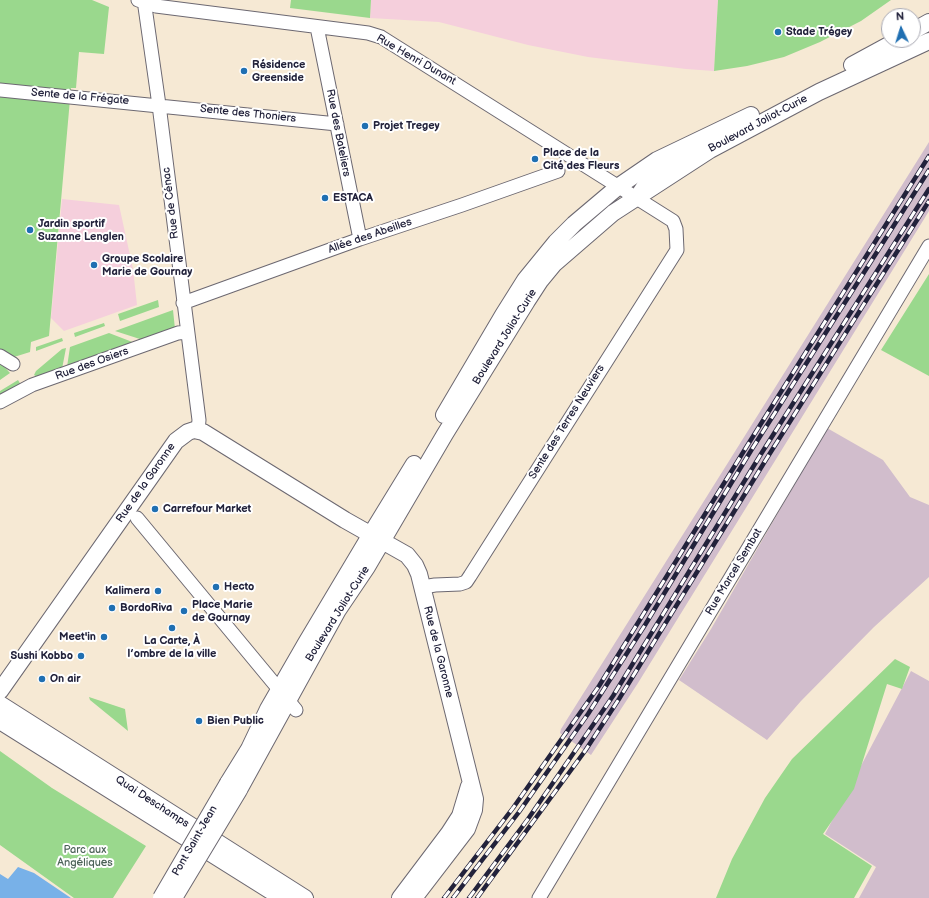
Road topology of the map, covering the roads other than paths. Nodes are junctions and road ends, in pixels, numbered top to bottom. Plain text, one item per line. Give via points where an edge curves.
1 (142, 1) edge
2 (317, 27) junction
3 (929, 31) edge
4 (929, 41) edge
5 (883, 48) edge
6 (884, 61) junction
7 (0, 90) edge
8 (159, 105) junction
9 (337, 124) junction
10 (703, 138) junction
11 (558, 171) dead end
12 (619, 186) junction
13 (636, 198) junction
14 (673, 221) joint
15 (360, 239) junction
16 (929, 246) edge
17 (183, 303) junction
18 (187, 332) junction
19 (0, 356) edge
20 (13, 364) dead end
21 (0, 402) edge
22 (198, 430) junction
23 (137, 518) dead end
24 (377, 537) junction
25 (423, 587) junction
26 (0, 691) edge
27 (288, 700) junction
28 (0, 704) edge
29 (0, 721) edge
30 (470, 779) junction
31 (234, 787) junction
32 (161, 898) edge
33 (174, 898) edge
34 (282, 898) edge
35 (305, 898) edge
36 (400, 898) edge
37 (414, 898) edge
38 (539, 898) edge

1 - 2 street, Rue Henri Dunant via 156,6
1 - 8 street, Rue de Cénac
2 - 9 street, Rue des Bateliers
2 - 12 street, Rue Henri Dunant via 382,37
3 - 6 main road
4 - 6 main road, Boulevard Joliot-Curie
5 - 10 main road, Boulevard Joliot-Curie
6 - 13 main road, Boulevard Joliot-Curie via 732,137 684,165
7 - 8 street, Sente de la Frégate
8 - 9 street, Sente des Thoniers
8 - 17 street, Rue de Cénac
9 - 15 street, Rue des Bateliers
10 - 12 main road, Boulevard Joliot-Curie via 657,160
10 - 13 street via 679,159 647,180
11 - 15 street, Allée des Abeilles
12 - 13 street, Rue Henri Dunant
12 - 24 main road, Boulevard Joliot-Curie via 569,228 526,280
13 - 14 street, Rue Henri Dunant
13 - 24 main road, Boulevard Joliot-Curie via 613,213 570,249 540,281 445,434
14 - 25 street, Sente des Terres Neuviers via 677,250 466,582
15 - 17 street, Allée des Abeilles
16 - 38 street, Rue Marcel Sembat
17 - 18 street, Rue de Cénac
18 - 21 street, Rue des Osiers via 32,385
18 - 22 street, Rue de Cénac
19 - 20 street
22 - 24 main road, Rue de la Garonne
22 - 26 main road, Rue de la Garonne via 185,433 176,441
23 - 27 street
24 - 25 main road, Rue de la Garonne via 411,558
24 - 27 main road, Boulevard Joliot-Curie
25 - 30 main road, Rue de la Garonne
27 - 31 main road, Boulevard Joliot-Curie via 249,749
28 - 35 main road, Quai Deschamps
29 - 34 main road, Quai Deschamps
30 - 36 main road, Rue de la Garonne via 460,816
30 - 37 main road, Rue de la Garonne via 475,800 469,824
31 - 32 main road, Pont Saint-Jean, bridge
31 - 33 main road, Pont Saint-Jean, bridge

